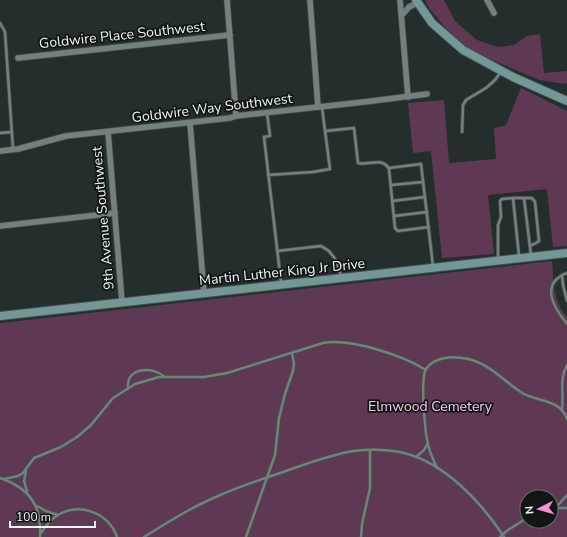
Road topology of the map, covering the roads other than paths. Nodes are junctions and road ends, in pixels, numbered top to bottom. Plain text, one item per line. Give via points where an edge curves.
1 (227, 0) edge
2 (310, 0) edge
3 (400, 0) edge
4 (487, 0) edge
5 (417, 1) edge
6 (494, 13) dead end
7 (402, 15) junction
8 (0, 23) edge
9 (230, 36) junction
10 (18, 58) dead end
11 (502, 71) junction
12 (427, 94) dead end
13 (408, 96) junction
14 (566, 98) edge
15 (320, 107) junction
16 (267, 113) junction
17 (236, 116) junction
18 (190, 123) junction
19 (325, 131) junction
20 (12, 132) junction
21 (108, 132) junction
22 (462, 132) dead end
23 (0, 133) edge
24 (13, 150) junction
25 (0, 151) edge
26 (388, 168) junction
27 (268, 175) junction
28 (423, 182) junction
29 (391, 185) junction
30 (425, 197) junction
31 (513, 198) junction
32 (524, 198) junction
33 (392, 201) junction
34 (427, 212) junction
35 (115, 214) junction
36 (394, 216) junction
37 (0, 226) edge
38 (429, 227) junction
39 (530, 246) junction
40 (277, 251) junction
41 (567, 253) edge
42 (531, 257) junction
43 (519, 258) junction
44 (498, 261) junction
45 (433, 268) junction
46 (567, 273) edge
47 (562, 275) junction
48 (342, 278) junction
49 (281, 285) junction
50 (204, 293) junction
51 (567, 301) edge
52 (122, 302) junction
53 (0, 316) edge
54 (567, 324) edge
55 (292, 353) junction
56 (567, 365) edge
57 (426, 370) junction
58 (165, 377) junction
59 (128, 388) junction
60 (562, 409) junction
61 (567, 419) edge
62 (428, 443) junction
63 (370, 450) junction
64 (416, 457) junction
65 (438, 468) junction
66 (26, 469) junction
67 (268, 477) junction
68 (0, 478) edge
69 (4, 480) junction
70 (28, 494) junction
71 (567, 495) edge
72 (559, 504) edge
73 (36, 506) junction
74 (58, 515) junction
75 (519, 524) edge
76 (41, 533) junction
77 (502, 536) edge
78 (40, 537) edge
79 (118, 537) edge
80 (144, 537) edge
81 (246, 537) edge
82 (361, 537) edge

1 - 9 street
2 - 15 street
3 - 7 street
4 - 6 street
5 - 7 street
5 - 11 main road via 432,23 463,50
7 - 13 street
8 - 20 lane via 5,32
9 - 10 street, Goldwire Place Southwest
9 - 17 street
11 - 14 main road
11 - 22 lane via 486,88 466,100 463,105
12 - 13 street, Goldwire Way Southwest
13 - 15 street, Goldwire Way Southwest
15 - 16 street, Goldwire Way Southwest
15 - 19 lane
16 - 17 street, Goldwire Way Southwest
16 - 27 lane via 270,136 264,137
17 - 18 street, Goldwire Way Southwest
18 - 21 street, Goldwire Way Southwest
18 - 50 street
19 - 26 lane via 354,128 358,163 382,162 387,164
19 - 27 lane via 330,169
20 - 23 lane
20 - 24 lane
21 - 24 street, Goldwire Way Southwest via 66,136
21 - 35 street, 9th Avenue Southwest
24 - 25 street, Goldwire Way Southwest
26 - 28 lane via 422,164
26 - 29 lane
27 - 40 lane
28 - 29 lane
28 - 30 lane
29 - 33 lane
30 - 33 lane
30 - 34 lane
31 - 32 lane
31 - 43 lane
31 - 44 lane via 500,201
32 - 39 lane
32 - 39 lane via 532,198 535,202 539,241
33 - 36 lane
34 - 36 lane
34 - 38 lane
35 - 37 street
35 - 52 street, 9th Avenue Southwest
36 - 38 lane via 395,228 398,231
38 - 45 lane
39 - 42 lane
40 - 48 lane via 321,246 329,250 336,260
40 - 49 lane
41 - 42 main road, Martin Luther King Jr Drive
42 - 43 main road, Martin Luther King Jr Drive
43 - 44 main road, Martin Luther King Jr Drive
44 - 45 main road, Martin Luther King Jr Drive
45 - 48 main road, Martin Luther King Jr Drive
46 - 47 lane
47 - 51 lane
47 - 54 lane via 555,281 551,295 558,313
48 - 49 main road, Martin Luther King Jr Drive
49 - 50 main road, Martin Luther King Jr Drive
50 - 52 main road, Martin Luther King Jr Drive
52 - 53 main road, Martin Luther King Jr Drive
55 - 57 lane via 323,343 340,342 398,356
55 - 58 lane via 227,373 204,377
55 - 67 lane via 293,371 282,405 275,455
56 - 60 lane via 562,379
57 - 60 lane via 443,358 468,359 486,366 524,394
57 - 62 lane via 423,384
58 - 59 lane via 144,381
58 - 59 lane via 152,370 135,372 128,382
59 - 66 lane via 113,398 91,425 77,437 34,458
60 - 61 lane
62 - 64 lane
62 - 65 lane
63 - 64 lane via 388,450
63 - 67 lane via 332,456
63 - 82 lane via 370,488
64 - 65 lane
65 - 77 lane via 490,516
66 - 69 lane via 18,476
66 - 70 lane via 24,482
67 - 80 lane via 217,496
67 - 81 lane
68 - 69 lane
69 - 70 lane via 22,488
70 - 73 lane
71 - 72 lane
73 - 74 lane
73 - 76 lane
74 - 76 lane via 50,520
74 - 79 lane via 74,509 90,510 105,518
75 - 77 lane
76 - 78 lane

